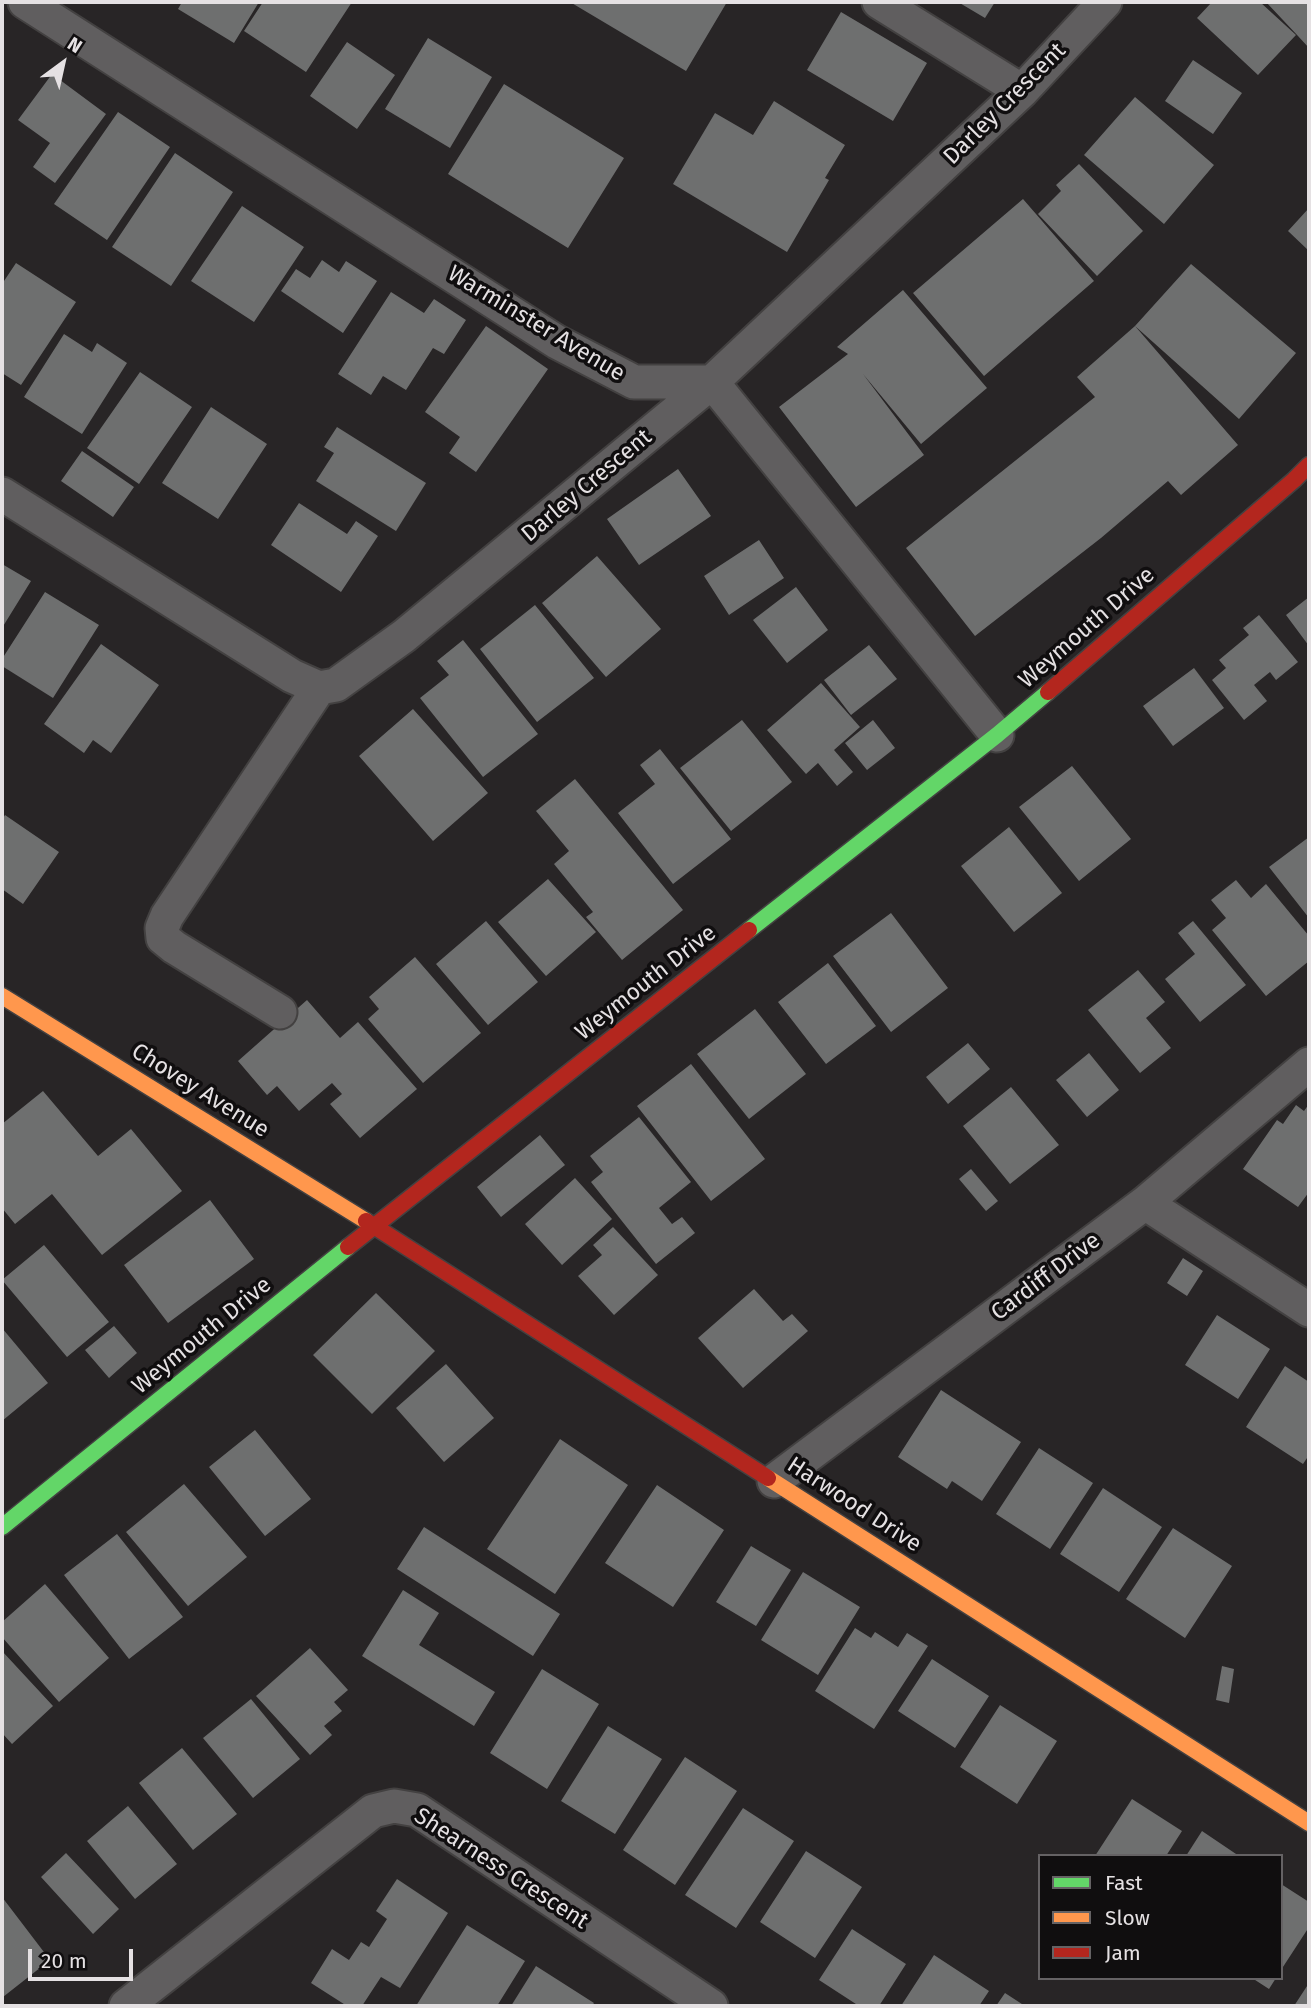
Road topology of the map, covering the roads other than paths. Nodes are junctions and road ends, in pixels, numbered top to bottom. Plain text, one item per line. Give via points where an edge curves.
1 (24, 2) edge
2 (879, 2) edge
3 (1105, 2) edge
4 (1022, 91) junction
5 (712, 382) junction
6 (1309, 464) edge
7 (2, 494) edge
8 (319, 688) junction
9 (997, 735) junction
10 (2, 996) edge
11 (280, 1012) dead end
12 (1309, 1064) edge
13 (1145, 1203) junction
14 (374, 1226) junction
15 (1309, 1310) edge
16 (775, 1481) junction
17 (2, 1527) edge
18 (1309, 1823) edge
19 (126, 2006) edge
20 (711, 2006) edge

1 - 5 street, Warminster Avenue via 557,342 634,382
2 - 4 street
3 - 4 street, Darley Crescent
4 - 5 street, Darley Crescent
5 - 8 street, Darley Crescent via 404,636 336,685
5 - 9 street
6 - 9 street, Weymouth Drive
7 - 8 street via 228,637
8 - 11 street via 162,928 163,938 174,947
9 - 14 street, Weymouth Drive
10 - 14 street, Chovey Avenue
12 - 13 street, Cardiff Drive
13 - 15 street
13 - 16 street, Cardiff Drive
14 - 16 street, Harwood Drive
14 - 17 street, Weymouth Drive
16 - 18 street, Harwood Drive
19 - 20 street, Shearness Crescent via 373,1811 394,1806 417,1810

